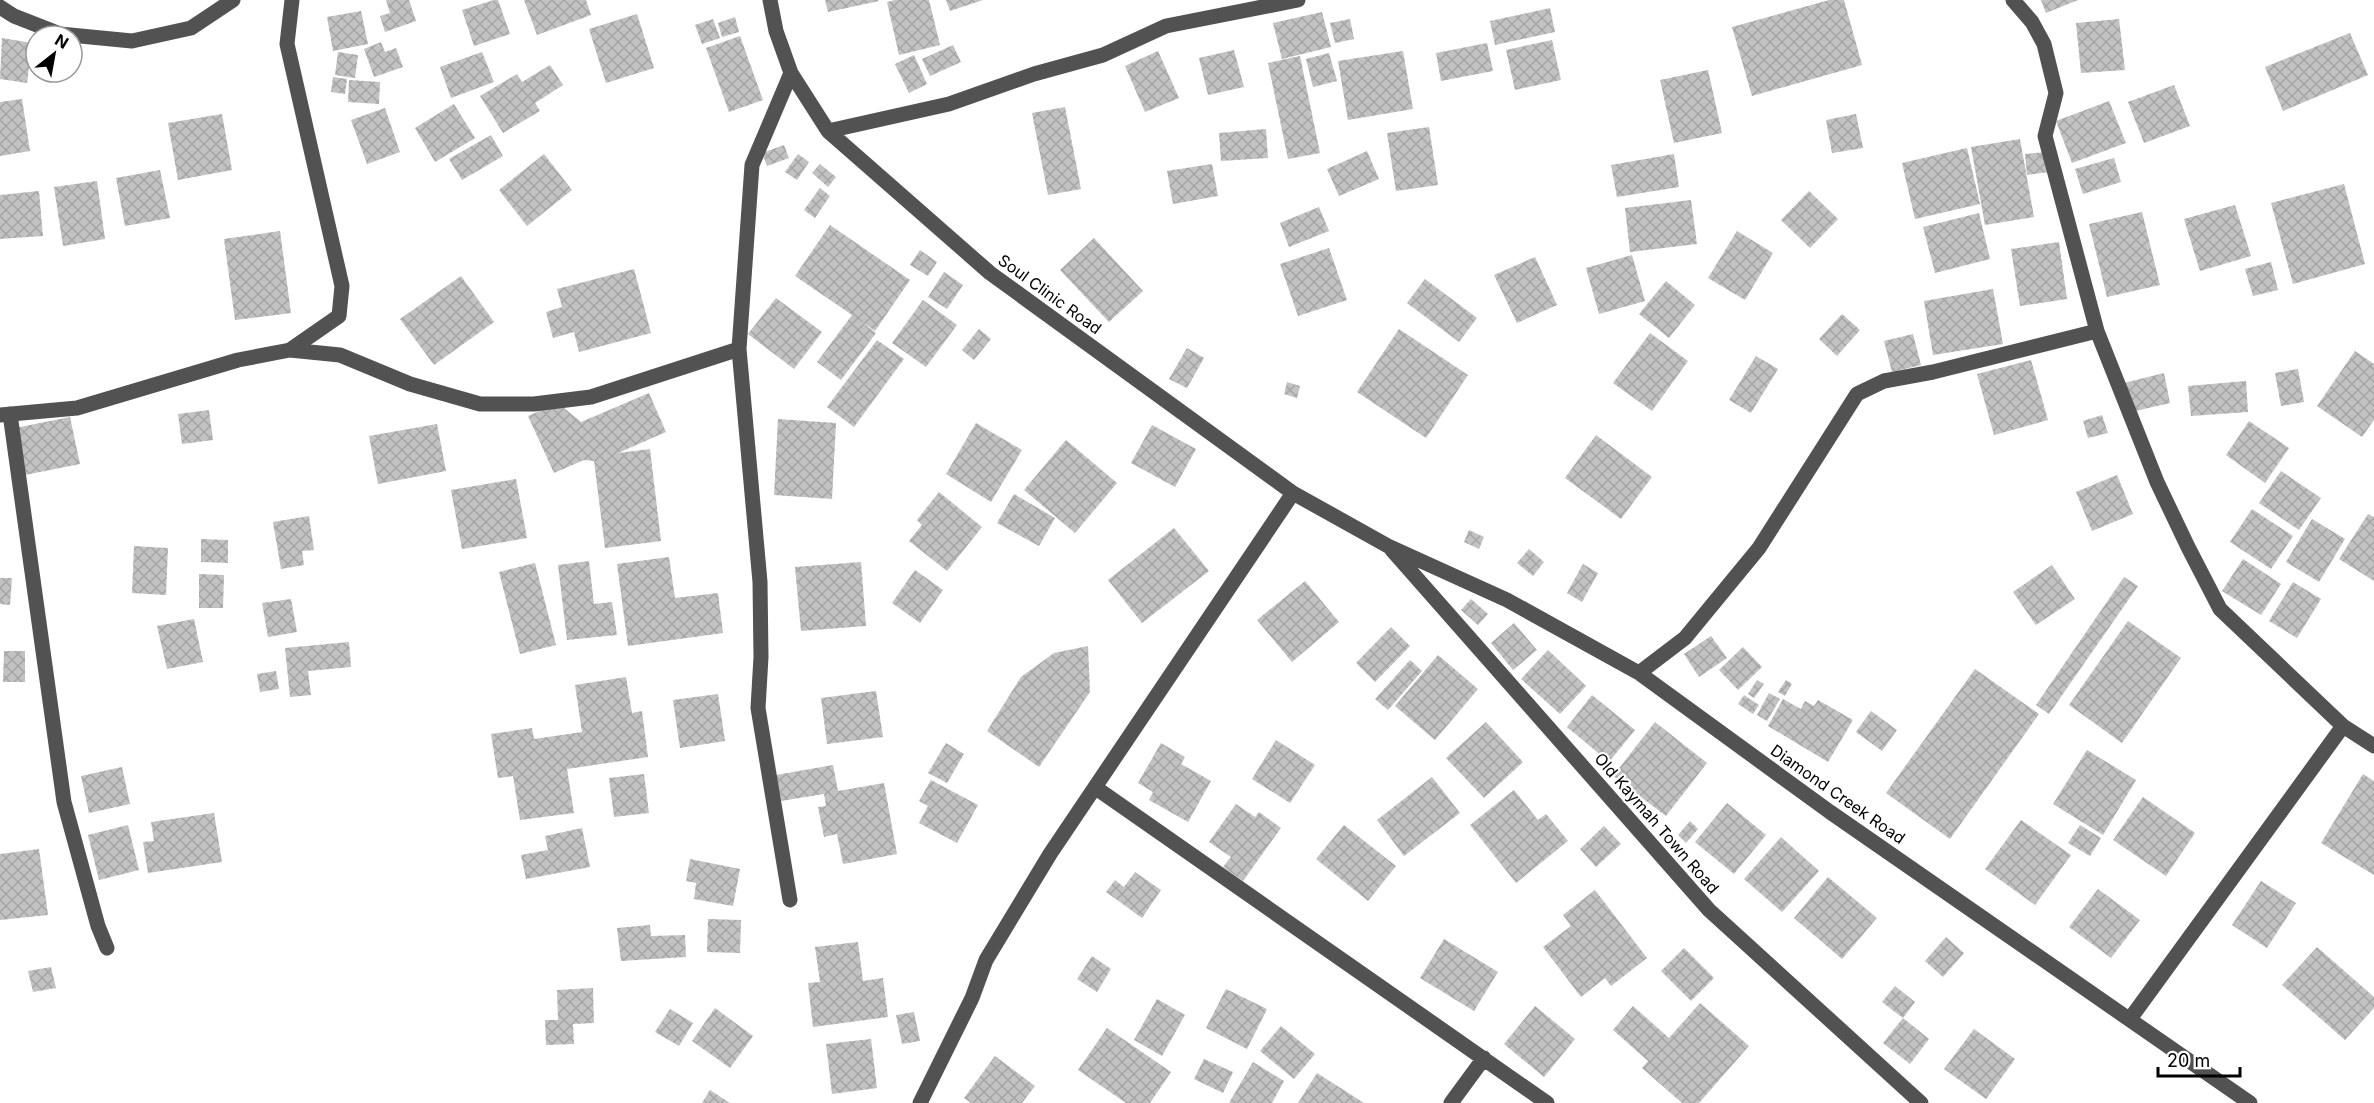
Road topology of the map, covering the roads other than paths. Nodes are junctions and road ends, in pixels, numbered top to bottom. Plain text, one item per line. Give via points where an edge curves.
1 (233, 0) edge
2 (292, 0) edge
3 (770, 0) edge
4 (1298, 0) edge
5 (2013, 0) edge
6 (0, 8) edge
7 (791, 73) junction
8 (828, 131) junction
9 (2097, 331) junction
10 (740, 349) junction
11 (290, 350) junction
12 (5, 415) edge
13 (1293, 493) junction
14 (1388, 546) junction
15 (1639, 674) junction
16 (2343, 726) junction
17 (2374, 746) edge
18 (1096, 788) junction
19 (790, 900) dead end
20 (107, 948) dead end
21 (2130, 1018) junction
22 (1484, 1058) junction
23 (920, 1103) edge
24 (1451, 1103) edge
25 (1548, 1103) edge
26 (1920, 1103) edge
27 (2250, 1103) edge

1 - 6 street via 191,28 132,41 60,34
2 - 11 street via 287,44 342,286 339,316
3 - 7 street, Soul Clinic Road via 776,32
4 - 8 street via 1166,26 1103,55 949,104
5 - 9 street via 2044,44 2056,93 2045,135
7 - 8 street, Soul Clinic Road
7 - 10 street via 752,165
8 - 13 street, Soul Clinic Road via 990,273
9 - 15 street via 1884,381 1857,394 1759,548 1685,638
9 - 16 street via 2157,482 2220,609
10 - 11 street via 591,397 534,404 480,404 410,384 340,356
10 - 19 street via 760,582 758,708
11 - 12 street via 238,360 76,408
12 - 20 street via 64,802
13 - 14 street, Soul Clinic Road
13 - 18 street
14 - 15 street, Diamond Creek Road via 1507,600
14 - 26 street, Old Kaymah Town Road via 1709,910
15 - 21 street, Diamond Creek Road via 1830,812
16 - 17 street
16 - 21 street
18 - 22 street
18 - 23 street via 1050,854 986,960 972,998
21 - 27 street, Diamond Creek Road
22 - 24 street
22 - 25 street

